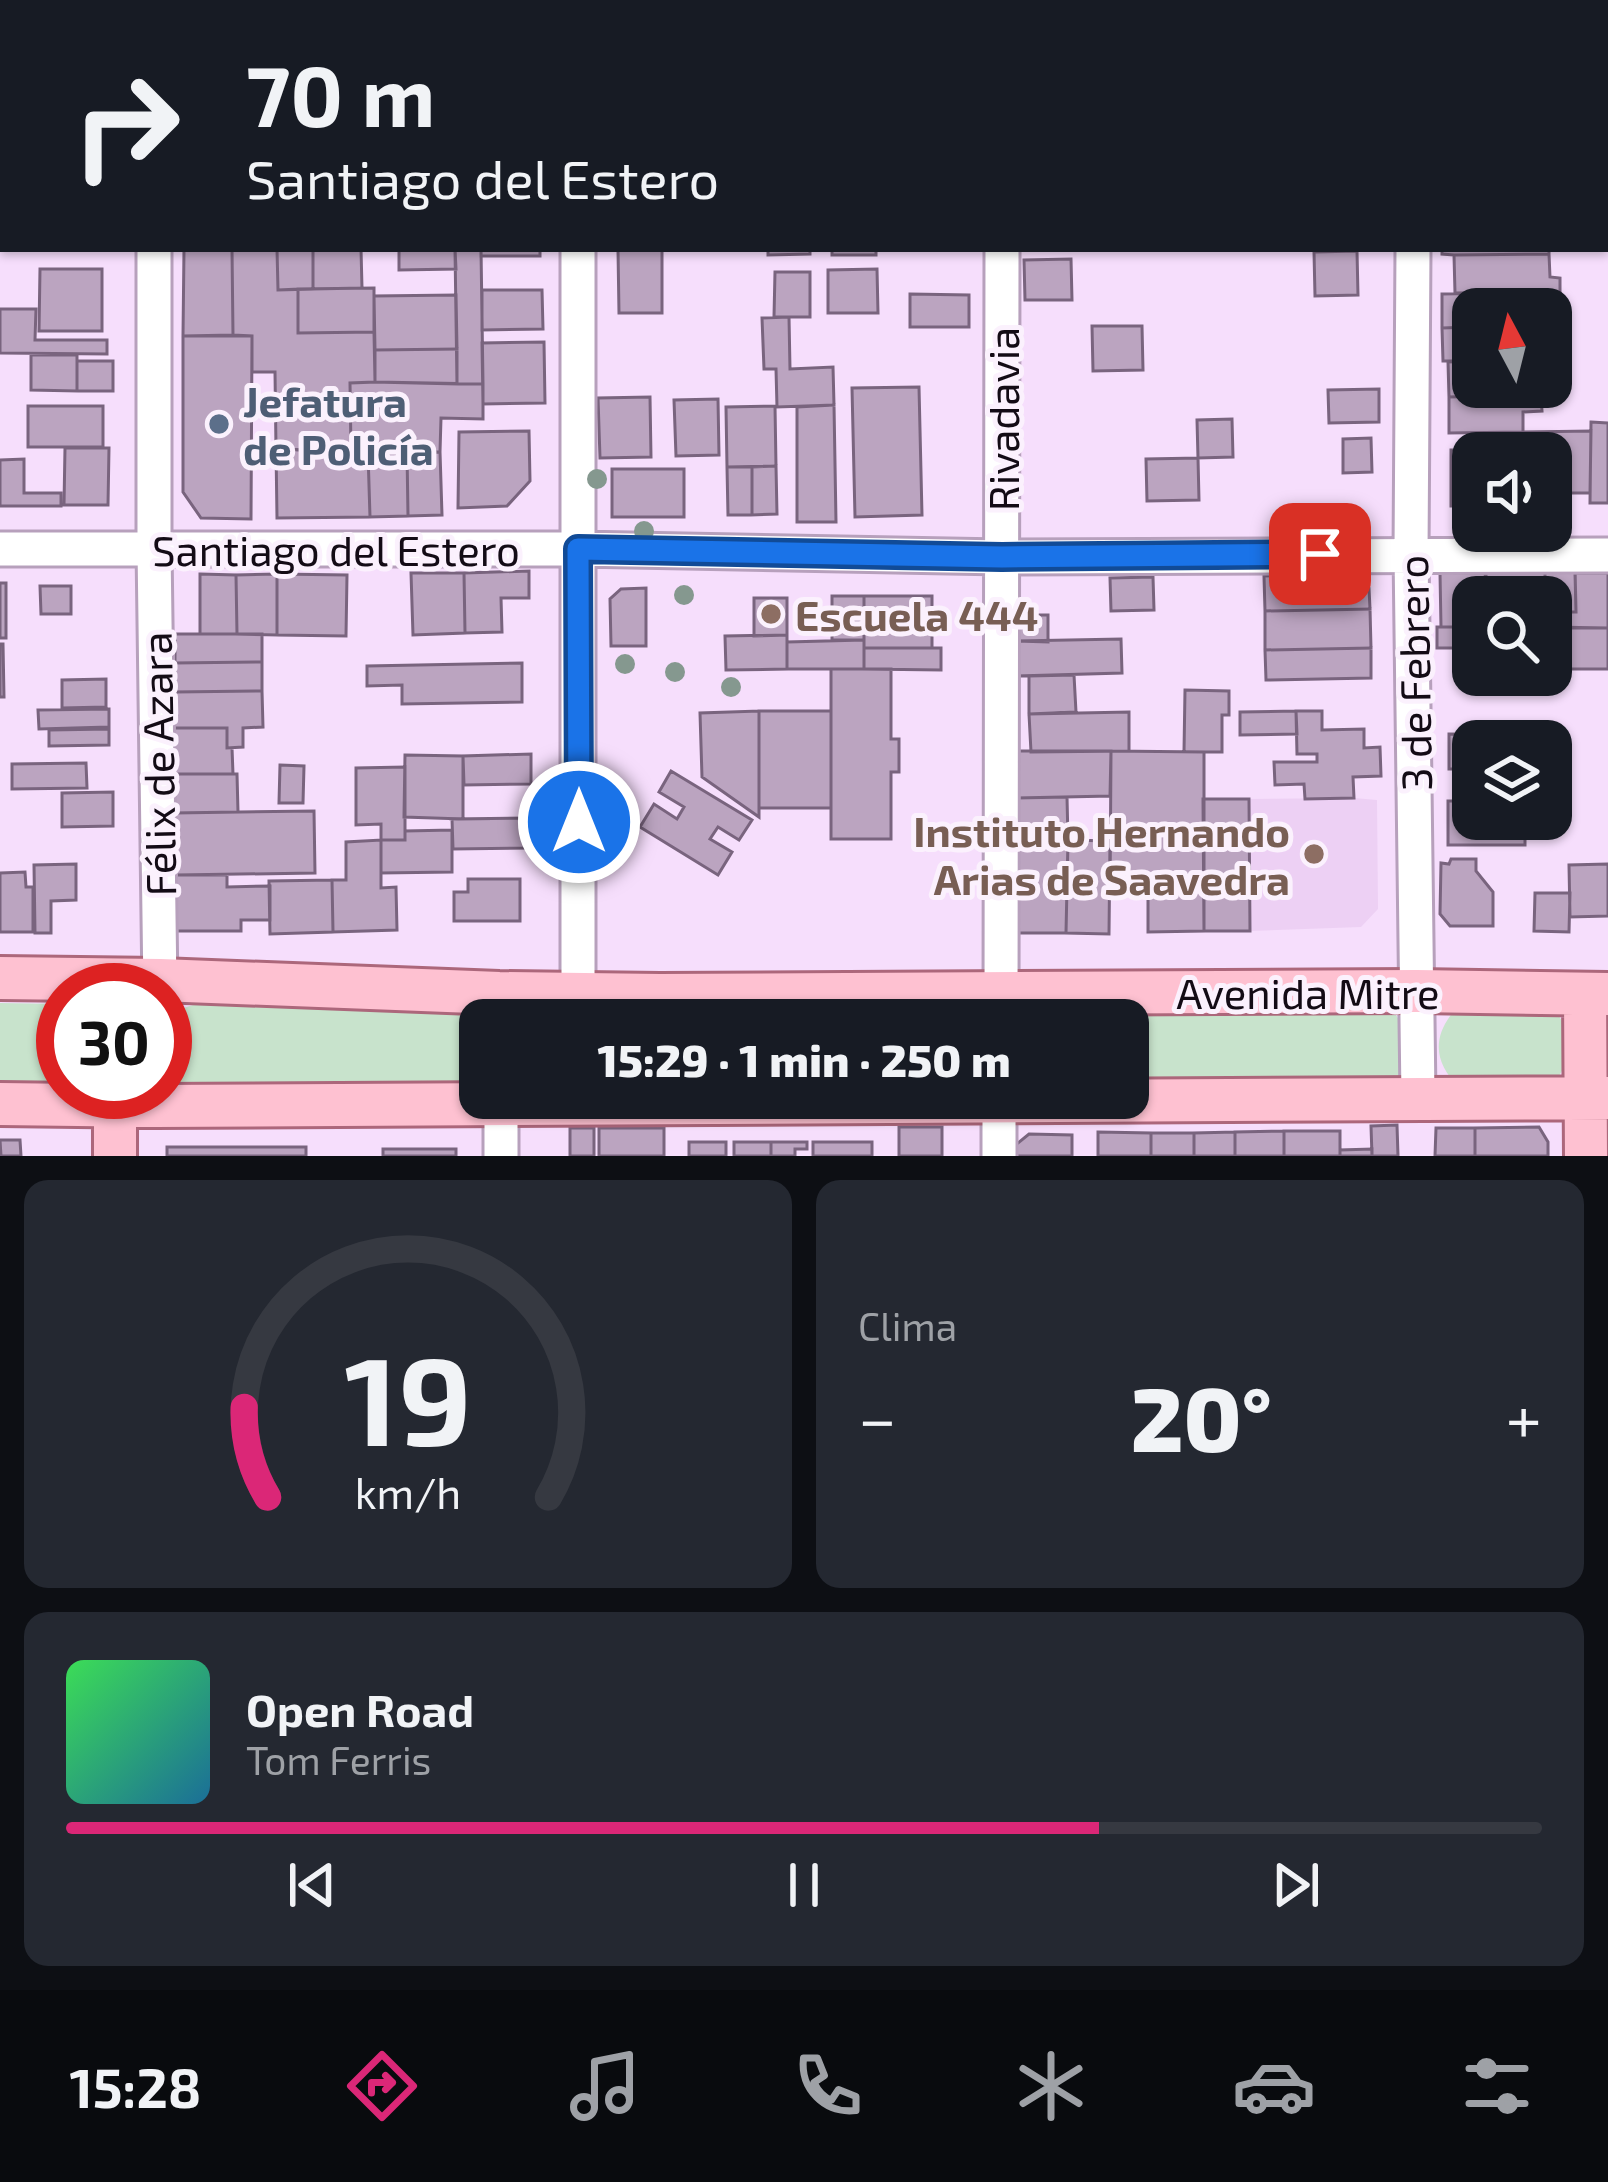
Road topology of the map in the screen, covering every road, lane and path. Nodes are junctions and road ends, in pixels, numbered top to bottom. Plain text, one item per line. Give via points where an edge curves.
1 (154, 252) edge
2 (578, 252) edge
3 (1002, 252) edge
4 (1413, 252) edge
5 (154, 548) junction
6 (0, 549) edge
7 (578, 549) junction
8 (1411, 554) junction
9 (1608, 555) edge
10 (1002, 557) junction
11 (160, 963) edge
12 (0, 978) edge
13 (36, 980) edge
14 (192, 987) edge
15 (1417, 991) junction
16 (1597, 994) edge
17 (579, 999) edge
18 (1001, 999) edge
19 (1149, 1001) edge
20 (459, 1003) edge
21 (1418, 1097) junction
22 (1597, 1098) edge
23 (192, 1099) edge
24 (1149, 1099) edge
25 (459, 1101) edge
26 (36, 1103) edge
27 (0, 1104) edge
28 (127, 1119) edge
29 (501, 1119) edge
30 (998, 1119) edge
31 (115, 1156) edge
32 (501, 1156) edge
33 (999, 1156) edge
34 (1586, 1156) edge

1 - 5 street, Félix de Azara
2 - 7 street
3 - 10 street, Rivadavia
4 - 8 street, 3 de Febrero
5 - 6 street, Santiago del Estero
5 - 7 street, Santiago del Estero
5 - 11 street, Félix de Azara
7 - 10 street, Santiago del Estero
7 - 17 street
8 - 9 street, Santiago del Estero
8 - 10 street, Santiago del Estero
8 - 15 street, 3 de Febrero
10 - 18 street, Rivadavia
12 - 13 main road, Avenida Mitre
14 - 20 main road, Avenida Mitre
15 - 16 main road, Avenida Mitre
15 - 19 main road, Avenida Mitre
15 - 21 street, 3 de Febrero
16 - 22 main road
21 - 22 main road
21 - 24 main road
22 - 34 main road
23 - 25 main road
26 - 27 main road
28 - 31 main road
29 - 32 street
30 - 33 street

